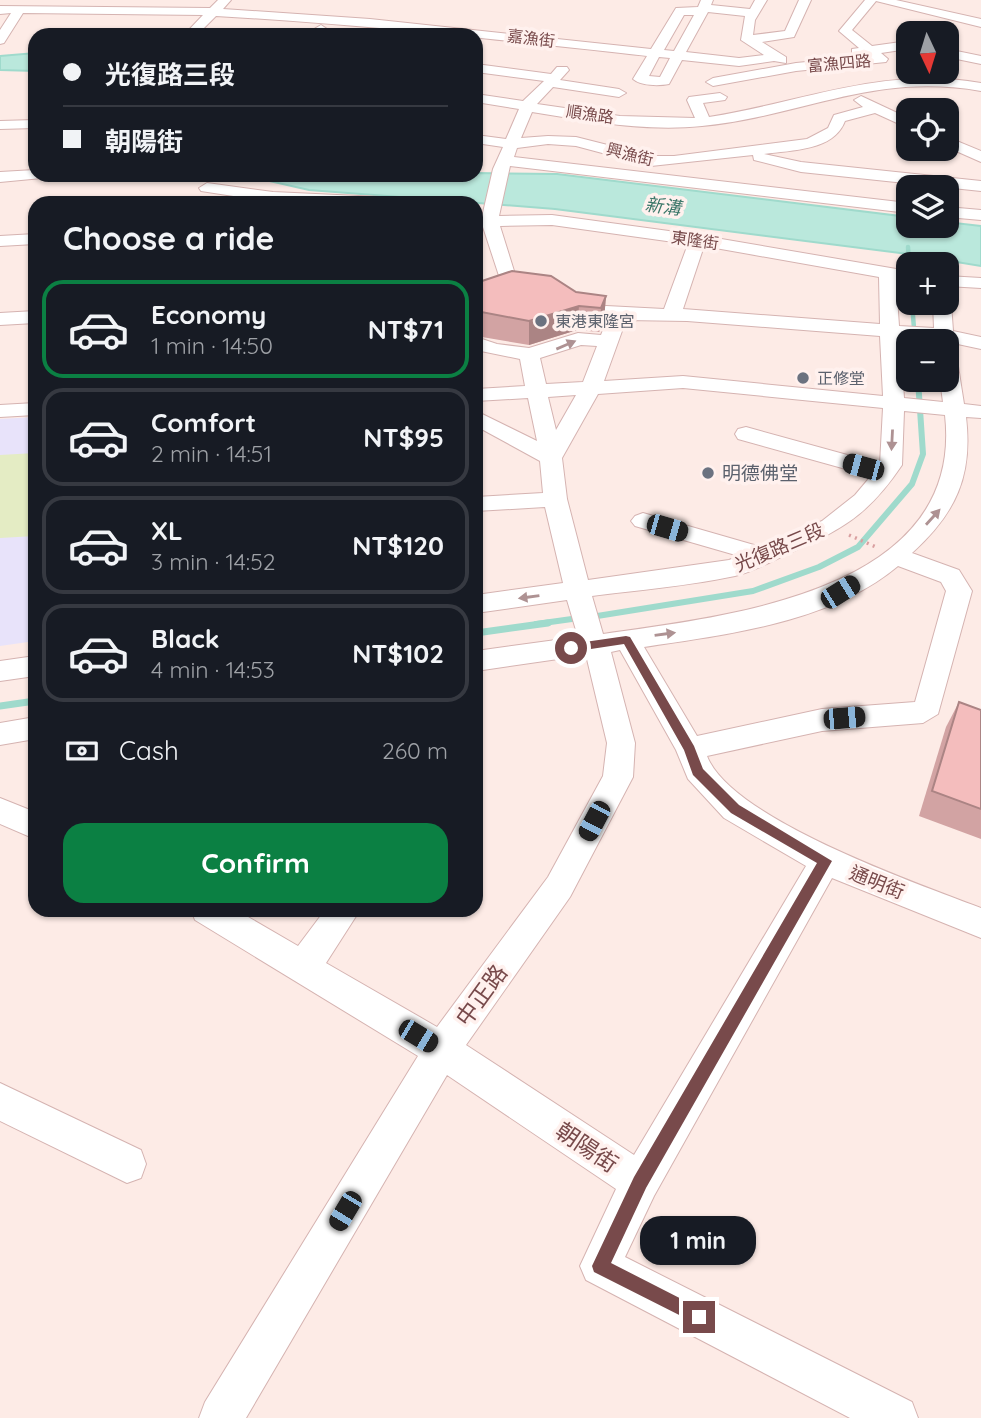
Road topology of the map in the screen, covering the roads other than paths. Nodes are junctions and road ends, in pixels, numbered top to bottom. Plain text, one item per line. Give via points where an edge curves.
1 (761, 0) edge
2 (805, 0) edge
3 (871, 0) edge
4 (881, 0) edge
5 (222, 2) edge
6 (704, 6) edge
7 (20, 8) junction
8 (0, 10) edge
9 (317, 12) junction
10 (753, 13) junction
11 (981, 13) edge
12 (384, 19) junction
13 (975, 22) edge
14 (197, 28) edge
15 (312, 28) edge
16 (372, 28) edge
17 (426, 28) edge
18 (483, 33) edge
19 (496, 33) junction
20 (2, 36) edge
21 (747, 40) junction
22 (559, 41) junction
23 (483, 45) edge
24 (617, 48) junction
25 (896, 51) edge
26 (656, 53) junction
27 (874, 53) junction
28 (545, 55) dead end
29 (676, 55) junction
30 (959, 56) edge
31 (981, 61) edge
32 (785, 62) junction
33 (604, 66) dead end
34 (483, 69) edge
35 (555, 77) junction
36 (713, 82) dead end
37 (981, 87) edge
38 (848, 92) junction
39 (619, 93) dead end
40 (720, 97) dead end
41 (483, 99) edge
42 (528, 105) junction
43 (875, 108) junction
44 (896, 118) edge
45 (769, 123) dead end
46 (28, 124) edge
47 (0, 125) edge
48 (715, 130) junction
49 (483, 140) edge
50 (981, 143) edge
51 (512, 144) junction
52 (959, 147) edge
53 (965, 150) junction
54 (748, 153) junction
55 (981, 157) edge
56 (503, 165) junction
57 (28, 175) edge
58 (0, 177) edge
59 (981, 186) edge
60 (206, 188) dead end
61 (244, 196) edge
62 (896, 207) edge
63 (959, 213) edge
64 (485, 214) edge
65 (981, 215) edge
66 (28, 239) edge
67 (698, 240) junction
68 (0, 241) edge
69 (896, 274) edge
70 (896, 277) edge
71 (959, 282) edge
72 (981, 283) edge
73 (511, 289) edge
74 (557, 294) edge
75 (619, 314) junction
76 (673, 314) junction
77 (28, 317) edge
78 (0, 318) edge
79 (889, 331) junction
80 (896, 333) edge
81 (611, 341) junction
82 (981, 343) edge
83 (959, 345) edge
84 (483, 346) edge
85 (529, 354) junction
86 (591, 387) junction
87 (538, 390) junction
88 (945, 392) edge
89 (483, 394) edge
90 (899, 404) junction
91 (945, 408) junction
92 (28, 409) edge
93 (0, 411) edge
94 (981, 412) edge
95 (483, 421) edge
96 (746, 434) dead end
97 (551, 458) junction
98 (887, 473) junction
99 (555, 499) junction
100 (483, 503) edge
101 (643, 522) dead end
102 (766, 556) junction
103 (896, 556) junction
104 (483, 605) edge
105 (594, 622) junction
106 (483, 659) edge
107 (28, 667) edge
108 (0, 671) edge
109 (28, 730) edge
110 (0, 734) edge
111 (690, 749) junction
112 (0, 810) edge
113 (28, 823) edge
114 (825, 861) junction
115 (219, 917) edge
116 (339, 917) edge
117 (981, 923) edge
118 (303, 967) junction
119 (442, 1050) junction
120 (0, 1101) edge
121 (127, 1164) dead end
122 (640, 1182) junction
123 (220, 1418) edge
124 (896, 1418) edge

1 - 10 street
2 - 21 street via 790,34
3 - 27 street, 富漁四路 via 845,31
4 - 13 street
5 - 7 street, 嘉漁街
5 - 9 street, 嘉漁街
5 - 14 street
6 - 10 street
6 - 26 street via 680,11
6 - 29 street
7 - 8 street, 嘉漁街
7 - 20 street
9 - 12 street, 嘉漁街
9 - 15 street
10 - 21 street
11 - 13 street
12 - 16 street
12 - 17 street, 嘉漁街
18 - 19 street, 嘉漁街
19 - 22 street, 嘉漁街
19 - 23 street
21 - 32 street
22 - 24 street, 嘉漁街
22 - 28 street
24 - 26 street, 嘉漁街
24 - 33 street
25 - 27 street
26 - 29 street, 嘉漁街
26 - 29 street via 640,79 664,80
27 - 32 street
29 - 32 street, 嘉漁街
30 - 31 street
32 - 36 street
32 - 38 street
34 - 35 street
35 - 39 street
35 - 42 street
37 - 38 street via 923,80
38 - 43 street
38 - 48 street
40 - 48 street via 694,100
41 - 42 street, 順漁路
42 - 48 street, 順漁路
42 - 51 street
43 - 44 street
43 - 54 street, 興漁街 via 839,118 834,131 811,143
45 - 48 street
46 - 47 street
48 - 54 street, 興漁街
49 - 51 street, 興漁街
50 - 53 street
51 - 54 street, 興漁街 via 576,142 651,161
51 - 56 street
52 - 53 street
53 - 55 street
54 - 59 street, 興漁街 via 800,167
56 - 62 street
56 - 64 street
57 - 58 street
60 - 61 street
63 - 65 street
64 - 67 street, 東隆街
64 - 73 street
66 - 68 street
67 - 69 street, 東隆街
67 - 76 street
70 - 79 street via 887,279
71 - 72 street
74 - 75 street via 582,310
75 - 76 street
75 - 81 street
76 - 79 street
77 - 78 street
79 - 80 street
79 - 90 street
85 -> 81 street via 578,339
81 - 86 street
82 - 83 street
84 - 85 street
85 - 87 street
86 - 87 street
86 - 90 street via 683,382
86 - 97 street
87 - 89 street
87 - 97 street
88 - 91 street, 光復路三段
90 - 91 street
90 -> 98 street
91 - 94 street
103 -> 91 street, 光復路三段 via 940,510 955,474
92 - 93 street
95 - 97 street
96 - 98 street
97 - 99 street
98 - 102 street, 光復路三段 via 830,526
99 - 100 street
99 - 105 street
101 - 102 street
102 - 105 street, 光復路三段
105 -> 103 street, 光復路三段 via 730,625 794,610 840,592
103 - 111 street via 950,576 959,591 923,712 822,720
105 -> 104 street, 光復路三段
105 - 106 street, 光復路三段
105 - 111 street, 通明街
105 - 119 street, 中正路 via 621,743 618,777 559,887
107 - 108 street
109 - 110 street
111 - 114 street, 通明街 via 698,771 735,809
112 - 113 street
114 - 117 street, 通明街
114 - 122 street
115 - 118 street, 朝陽街
116 - 118 street
118 - 119 street, 朝陽街
119 - 122 street, 朝陽街
119 - 123 street, 中正路
120 - 121 street
122 - 124 street via 600,1266

